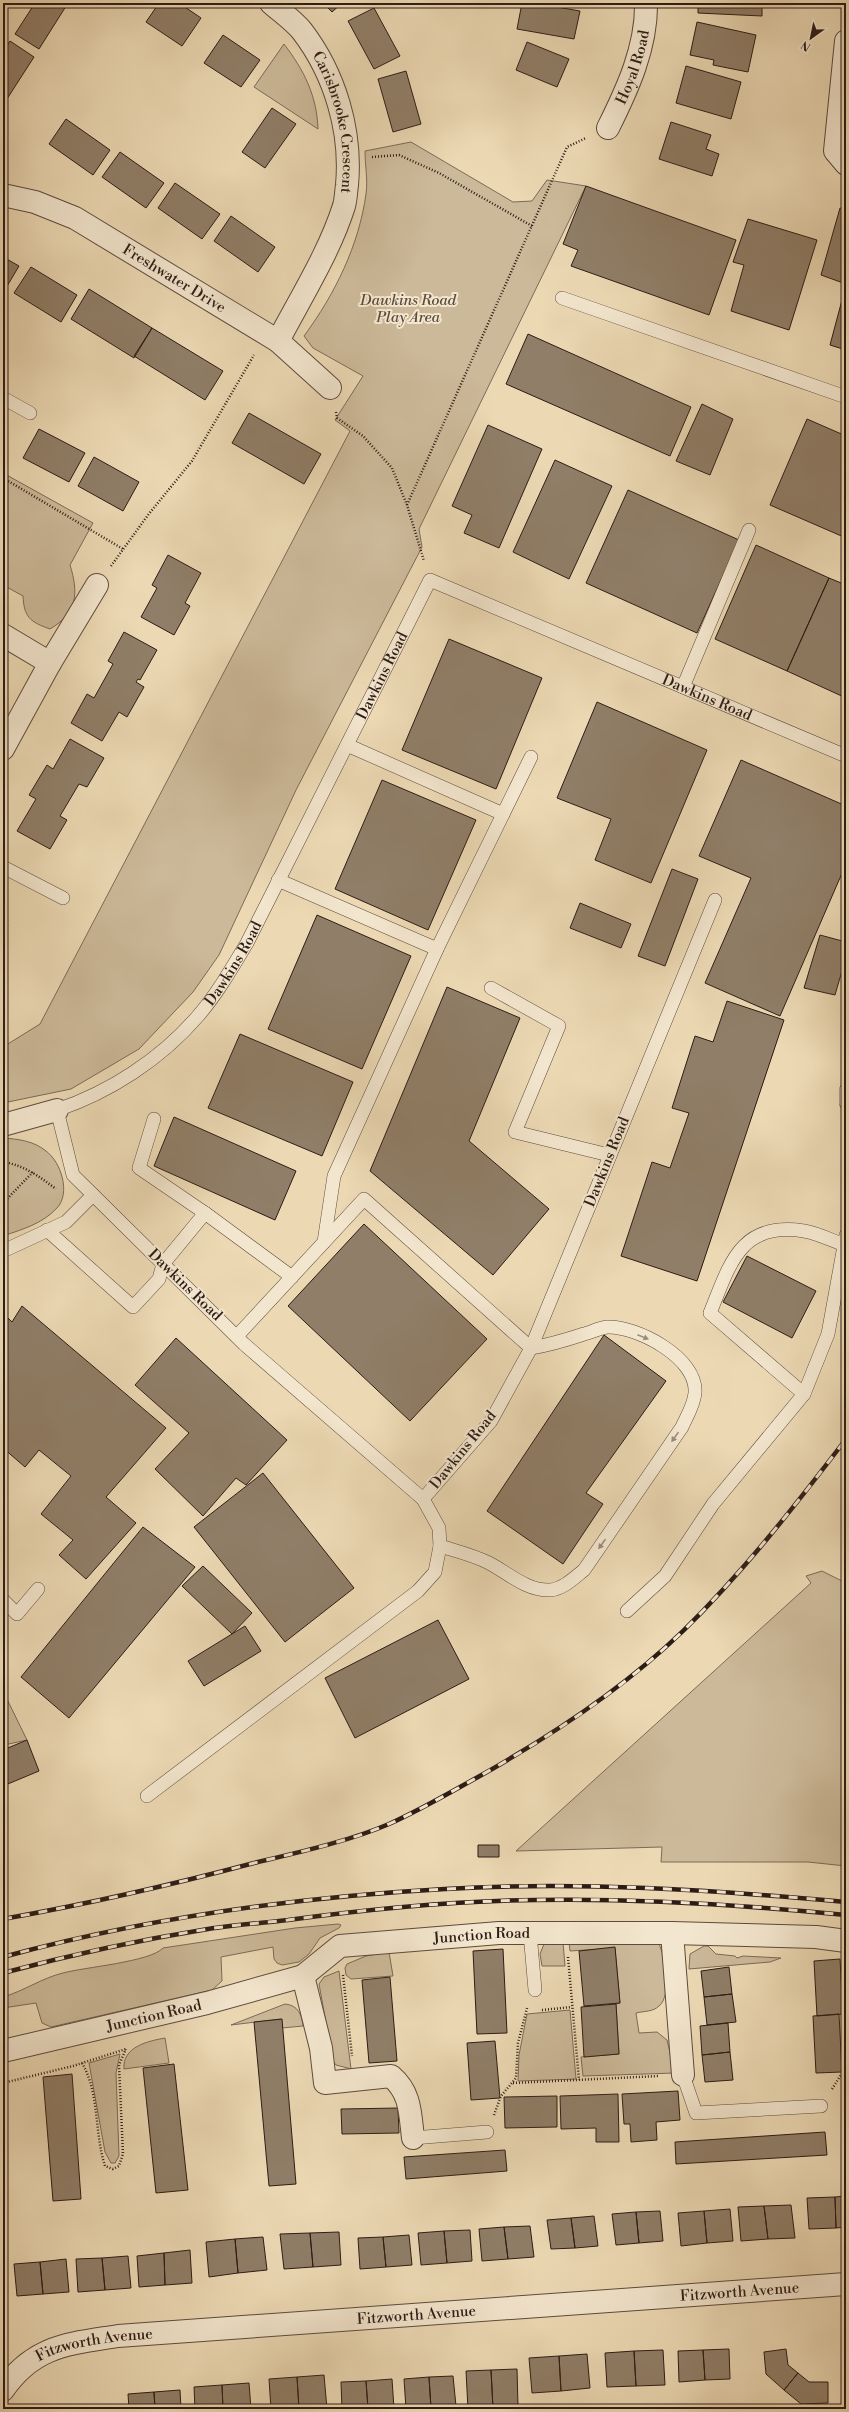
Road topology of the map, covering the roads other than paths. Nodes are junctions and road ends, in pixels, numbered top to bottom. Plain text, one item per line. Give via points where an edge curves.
1 (271, 3) edge
2 (646, 3) edge
3 (846, 42) edge
4 (608, 128) road end
5 (846, 164) edge
6 (3, 195) edge
7 (562, 298) dead end
8 (272, 338) junction
9 (330, 388) road end
10 (846, 397) edge
11 (3, 398) edge
12 (30, 413) dead end
13 (749, 530) dead end
14 (97, 585) road end
15 (3, 635) edge
16 (50, 663) junction
17 (684, 687) junction
18 (347, 745) junction
19 (3, 749) edge
20 (846, 756) edge
21 (531, 757) dead end
22 (503, 814) junction
23 (3, 866) edge
24 (278, 880) junction
25 (63, 898) dead end
26 (715, 900) dead end
27 (437, 948) junction
28 (492, 988) dead end
29 (846, 1090) edge
30 (846, 1102) edge
31 (57, 1110) junction
32 (154, 1119) dead end
33 (3, 1125) edge
34 (609, 1155) junction
35 (93, 1195) junction
36 (205, 1213) junction
37 (47, 1230) junction
38 (845, 1240) edge
39 (324, 1242) junction
40 (3, 1251) edge
41 (163, 1264) junction
42 (292, 1277) junction
43 (237, 1336) junction
44 (531, 1348) junction
45 (804, 1394) junction
46 (423, 1499) junction
47 (440, 1546) junction
48 (38, 1589) dead end
49 (3, 1600) edge
50 (627, 1611) dead end
51 (147, 1796) dead end
52 (530, 1933) junction
53 (672, 1933) junction
54 (846, 1941) edge
55 (303, 1976) junction
56 (535, 1990) road end
57 (3, 2050) edge
58 (683, 2075) joint
59 (821, 2106) road end
60 (487, 2132) road end
61 (413, 2138) joint
62 (846, 2284) edge
63 (3, 2390) edge

1 - 8 street, Carisbrooke Crescent via 302,30 322,63 335,90 348,141 345,204 330,241
2 - 4 street, Hoyal Road via 646,20 629,84
3 - 5 street via 835,151
6 - 8 street, Freshwater Drive via 35,202 75,218
7 - 10 lane
8 - 9 street, Freshwater Drive
11 - 12 lane
13 - 17 lane
14 - 16 street
15 - 16 street
16 - 19 street
17 - 18 lane, Dawkins Road via 430,580
17 - 20 lane, Dawkins Road
18 - 22 lane
18 - 24 lane, Dawkins Road
21 - 22 lane
22 - 27 lane
23 - 25 lane
24 - 27 lane
24 - 31 lane, Dawkins Road via 247,943 197,1017 164,1049 130,1074 99,1093
26 - 34 lane, Dawkins Road
27 - 39 lane via 334,1176
28 - 34 lane via 559,1026 515,1132
29 - 30 lane
31 - 33 street, Dawkins Road
31 - 35 lane, Dawkins Road via 73,1175
32 - 36 lane via 139,1168
34 - 44 lane, Dawkins Road
35 - 37 lane via 66,1222
35 - 41 lane, Dawkins Road
36 - 41 lane
36 - 42 lane
37 - 40 lane
37 - 41 lane via 133,1307 159,1279
38 - 45 lane via 828,1334
38 - 45 lane via 805,1231 774,1230 747,1241 729,1267 710,1313
39 - 42 lane
39 - 44 lane via 364,1199
41 - 43 lane, Dawkins Road
42 - 43 lane
43 - 46 lane, Dawkins Road
44 - 46 lane, Dawkins Road via 491,1421
44 -> 47 lane via 550,1345 606,1327 619,1328 666,1348 684,1363 691,1373 696,1392 693,1405 682,1427 584,1570 563,1586 550,1590 536,1588 471,1556
45 - 50 lane via 713,1504 664,1576
46 - 47 lane via 439,1528
47 - 51 lane via 435,1572 418,1592
48 - 49 lane via 17,1614
52 - 53 street, Junction Road
52 - 55 street, Junction Road via 499,1933 340,1946
52 - 56 lane
53 - 54 street, Junction Road via 816,1937
53 - 58 street
55 - 57 street, Junction Road via 207,2003
55 - 61 street via 320,2048 325,2083 391,2076 407,2094
58 - 59 lane via 696,2113
60 - 61 lane
62 - 63 street, Fitzworth Avenue via 118,2336 59,2346 23,2367

